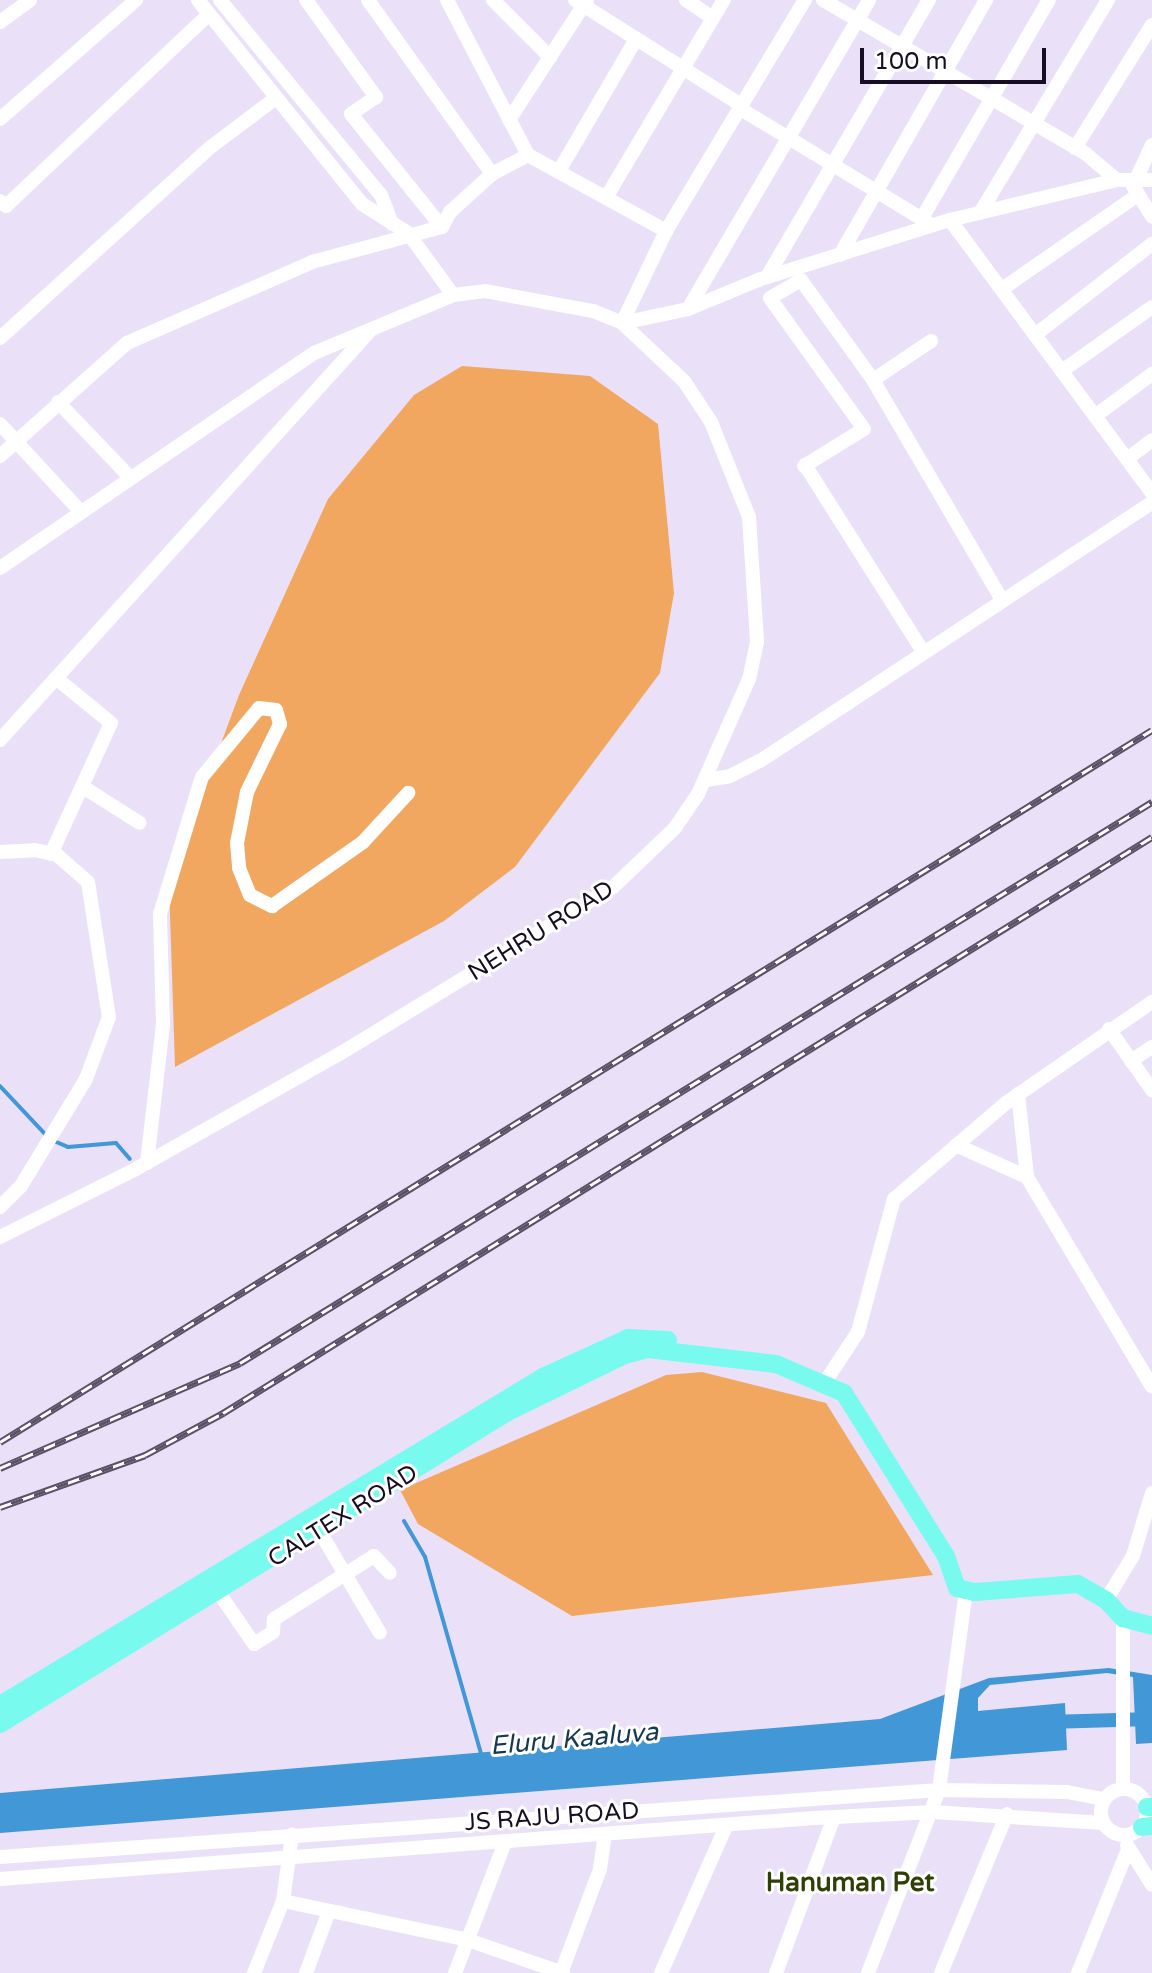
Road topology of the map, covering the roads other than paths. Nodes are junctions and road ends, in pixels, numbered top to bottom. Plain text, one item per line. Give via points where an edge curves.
1 (30, 0) edge
2 (136, 0) edge
3 (198, 0) edge
4 (220, 0) edge
5 (306, 0) edge
6 (368, 0) edge
7 (447, 0) edge
8 (493, 0) edge
9 (686, 0) edge
10 (724, 0) edge
11 (805, 0) edge
12 (823, 0) edge
13 (869, 0) edge
14 (929, 0) edge
15 (986, 0) edge
16 (1049, 0) edge
17 (1108, 0) edge
18 (581, 2) edge
19 (209, 14) junction
20 (713, 18) junction
21 (857, 20) junction
22 (0, 22) edge
23 (1152, 25) edge
24 (636, 39) junction
25 (903, 45) junction
26 (550, 57) junction
27 (687, 69) junction
28 (945, 70) junction
29 (991, 97) junction
30 (276, 98) junction
31 (740, 106) junction
32 (0, 119) edge
33 (509, 120) junction
34 (1032, 122) junction
35 (788, 137) junction
36 (1152, 145) edge
37 (1075, 148) junction
38 (528, 155) junction
39 (834, 163) junction
40 (559, 171) junction
41 (492, 174) junction
42 (1117, 180) junction
43 (1152, 180) edge
44 (1135, 188) junction
45 (876, 189) junction
46 (607, 196) junction
47 (2, 207) edge
48 (980, 213) junction
49 (1152, 216) edge
50 (950, 220) junction
51 (927, 222) junction
52 (392, 224) junction
53 (442, 227) junction
54 (666, 231) junction
55 (408, 233) junction
56 (1152, 244) edge
57 (840, 255) junction
58 (767, 277) junction
59 (1002, 289) junction
60 (453, 295) junction
61 (1152, 307) edge
62 (688, 309) junction
63 (622, 323) junction
64 (375, 326) junction
65 (1035, 335) junction
66 (0, 338) edge
67 (931, 341) dead end
68 (1062, 371) junction
69 (1152, 374) edge
70 (873, 380) junction
71 (58, 402) junction
72 (1095, 416) junction
73 (0, 424) edge
74 (1152, 440) edge
75 (17, 444) junction
76 (0, 456) edge
77 (1127, 459) junction
78 (131, 478) junction
79 (1152, 493) edge
80 (1152, 503) edge
81 (81, 512) junction
82 (0, 568) edge
83 (1002, 600) junction
84 (923, 652) junction
85 (56, 678) junction
86 (0, 740) edge
87 (706, 780) junction
88 (83, 787) junction
89 (408, 793) dead end
90 (140, 823) dead end
91 (0, 852) edge
92 (51, 854) junction
93 (1152, 1002) edge
94 (1109, 1029) junction
95 (1152, 1047) edge
96 (1131, 1061) junction
97 (1152, 1090) edge
98 (1018, 1094) junction
99 (956, 1145) junction
100 (147, 1163) junction
101 (1027, 1177) junction
102 (0, 1207) edge
103 (0, 1237) edge
104 (699, 1354) junction
105 (825, 1382) junction
106 (1152, 1387) edge
107 (1152, 1493) edge
108 (320, 1532) junction
109 (344, 1573) junction
110 (390, 1573) dead end
111 (966, 1591) junction
112 (219, 1593) junction
113 (1106, 1600) junction
114 (1123, 1618) junction
115 (1152, 1626) edge
116 (380, 1633) dead end
117 (0, 1705) edge
118 (0, 1724) edge
119 (1123, 1788) junction
120 (939, 1790) junction
121 (1104, 1799) junction
122 (1149, 1807) edge
123 (933, 1812) junction
124 (1007, 1814) junction
125 (834, 1817) junction
126 (1104, 1823) junction
127 (726, 1826) junction
128 (1147, 1826) edge
129 (292, 1835) junction
130 (605, 1835) junction
131 (505, 1842) junction
132 (1125, 1842) junction
133 (0, 1857) edge
134 (290, 1859) junction
135 (0, 1879) edge
136 (1152, 1885) edge
137 (283, 1901) junction
138 (329, 1911) junction
139 (468, 1940) junction
140 (254, 1973) edge
141 (306, 1973) edge
142 (455, 1973) edge
143 (562, 1973) edge
144 (661, 1973) edge
145 (776, 1973) edge
146 (868, 1973) edge
147 (941, 1973) edge
148 (1078, 1973) edge

1 - 22 street
2 - 32 street
3 - 19 street
4 - 52 street via 381,195
5 - 53 street via 376,97 351,114
6 - 41 street
7 - 33 street
8 - 26 street
9 - 20 street
10 - 20 street
11 - 31 street
12 - 21 street
13 - 21 street
14 - 25 street
15 - 28 street
16 - 29 street
17 - 34 street
18 - 24 street
18 - 26 street
19 - 30 street
19 - 47 street
20 - 27 street
21 - 25 street
21 - 35 street
23 - 37 street
24 - 27 street
24 - 40 street
25 - 28 street
25 - 39 street
26 - 33 street
27 - 31 street
27 - 46 street
28 - 29 street
28 - 45 street
29 - 34 street
29 - 51 street
30 - 52 street via 362,204
30 - 66 street via 212,146
31 - 35 street
31 - 54 street
33 - 38 street
34 - 37 street
34 - 48 street
35 - 39 street
35 - 62 street
36 - 44 street
37 - 42 street
38 - 40 street
38 - 41 street
39 - 45 street
39 - 58 street
40 - 46 street
41 - 53 street via 450,212
42 - 44 street
42 - 48 street
43 - 44 street
44 - 49 street
44 - 59 street
45 - 51 street
45 - 57 street
46 - 54 street
48 - 50 street
50 - 51 street
50 - 59 street
51 - 57 street
52 - 55 street
53 - 55 street
54 - 63 street
55 - 60 street
55 - 71 street via 262,281 127,343
56 - 65 street
57 - 58 street
58 - 62 street
59 - 65 street
60 - 63 street, NEHRU ROAD via 485,291 532,298
60 - 64 street, NEHRU ROAD
61 - 68 street
62 - 63 street
63 - 87 street, NEHRU ROAD via 684,381 711,422 749,517 757,642 749,679
64 - 78 street, NEHRU ROAD via 314,353
64 - 85 street
65 - 68 street
67 - 70 street
68 - 72 street
69 - 72 street
70 - 83 street
70 - 84 street via 801,280 770,298 864,429 804,466
71 - 75 street
71 - 78 street
72 - 77 street
73 - 75 street
74 - 77 street
75 - 76 street
75 - 81 street
77 - 79 street
78 - 81 street, NEHRU ROAD
80 - 83 street
81 - 82 street, NEHRU ROAD
83 - 84 street
84 - 87 street via 760,761 730,776
85 - 86 street
85 - 88 street via 111,723
87 - 100 street, NEHRU ROAD via 675,828 593,902
88 - 90 street
88 - 92 street
89 - 100 street via 363,842 272,906 250,895 239,868 237,843 247,792 280,724 276,710 259,708 202,777 160,914 163,1024
91 - 92 street
92 - 102 street via 88,882 109,1017 86,1079 21,1186
93 - 94 street
94 - 96 street
94 - 98 street
95 - 96 street
96 - 97 street
98 - 99 street
98 - 101 street
99 - 101 street
99 - 105 street via 894,1199 858,1332
100 - 103 street, NEHRU ROAD
101 - 106 street
104 - 105 main road, CALTEX ROAD via 776,1364
104 - 108 main road, CALTEX ROAD via 657,1348 625,1355 508,1412
104 - 117 main road, CALTEX ROAD via 670,1340 628,1338 543,1377
105 - 111 main road, CALTEX ROAD via 860,1411 957,1588
107 - 113 street via 1133,1556
108 - 109 street
108 - 112 main road, CALTEX ROAD
109 - 110 street via 376,1555
109 - 112 street via 274,1619 273,1632 254,1644
109 - 116 street
111 - 113 main road via 1068,1583
111 - 120 street
112 - 118 main road, CALTEX ROAD
113 - 114 main road
114 - 115 main road
114 - 119 street
119 - 121 street
119 - 122 street
120 - 121 street, JS RAJU ROAD via 1067,1792
120 - 123 street
120 - 129 street, JS RAJU ROAD
121 - 126 street
122 - 128 street
123 - 124 street, JS RAJU ROAD
123 - 125 street, JS RAJU ROAD
123 - 146 street
124 - 126 street, JS RAJU ROAD
124 - 147 street
125 - 127 street, JS RAJU ROAD
125 - 145 street
126 - 132 street
127 - 130 street, JS RAJU ROAD
127 - 144 street
128 - 132 street
129 - 133 street, JS RAJU ROAD
129 - 134 street
130 - 131 street, JS RAJU ROAD
130 - 143 street via 597,1880
131 - 134 street, JS RAJU ROAD
131 - 139 street
132 - 136 street
132 - 148 street
134 - 135 street, JS RAJU ROAD
134 - 137 street
137 - 138 street
137 - 140 street
138 - 139 street
138 - 141 street
139 - 142 street
139 - 143 street

